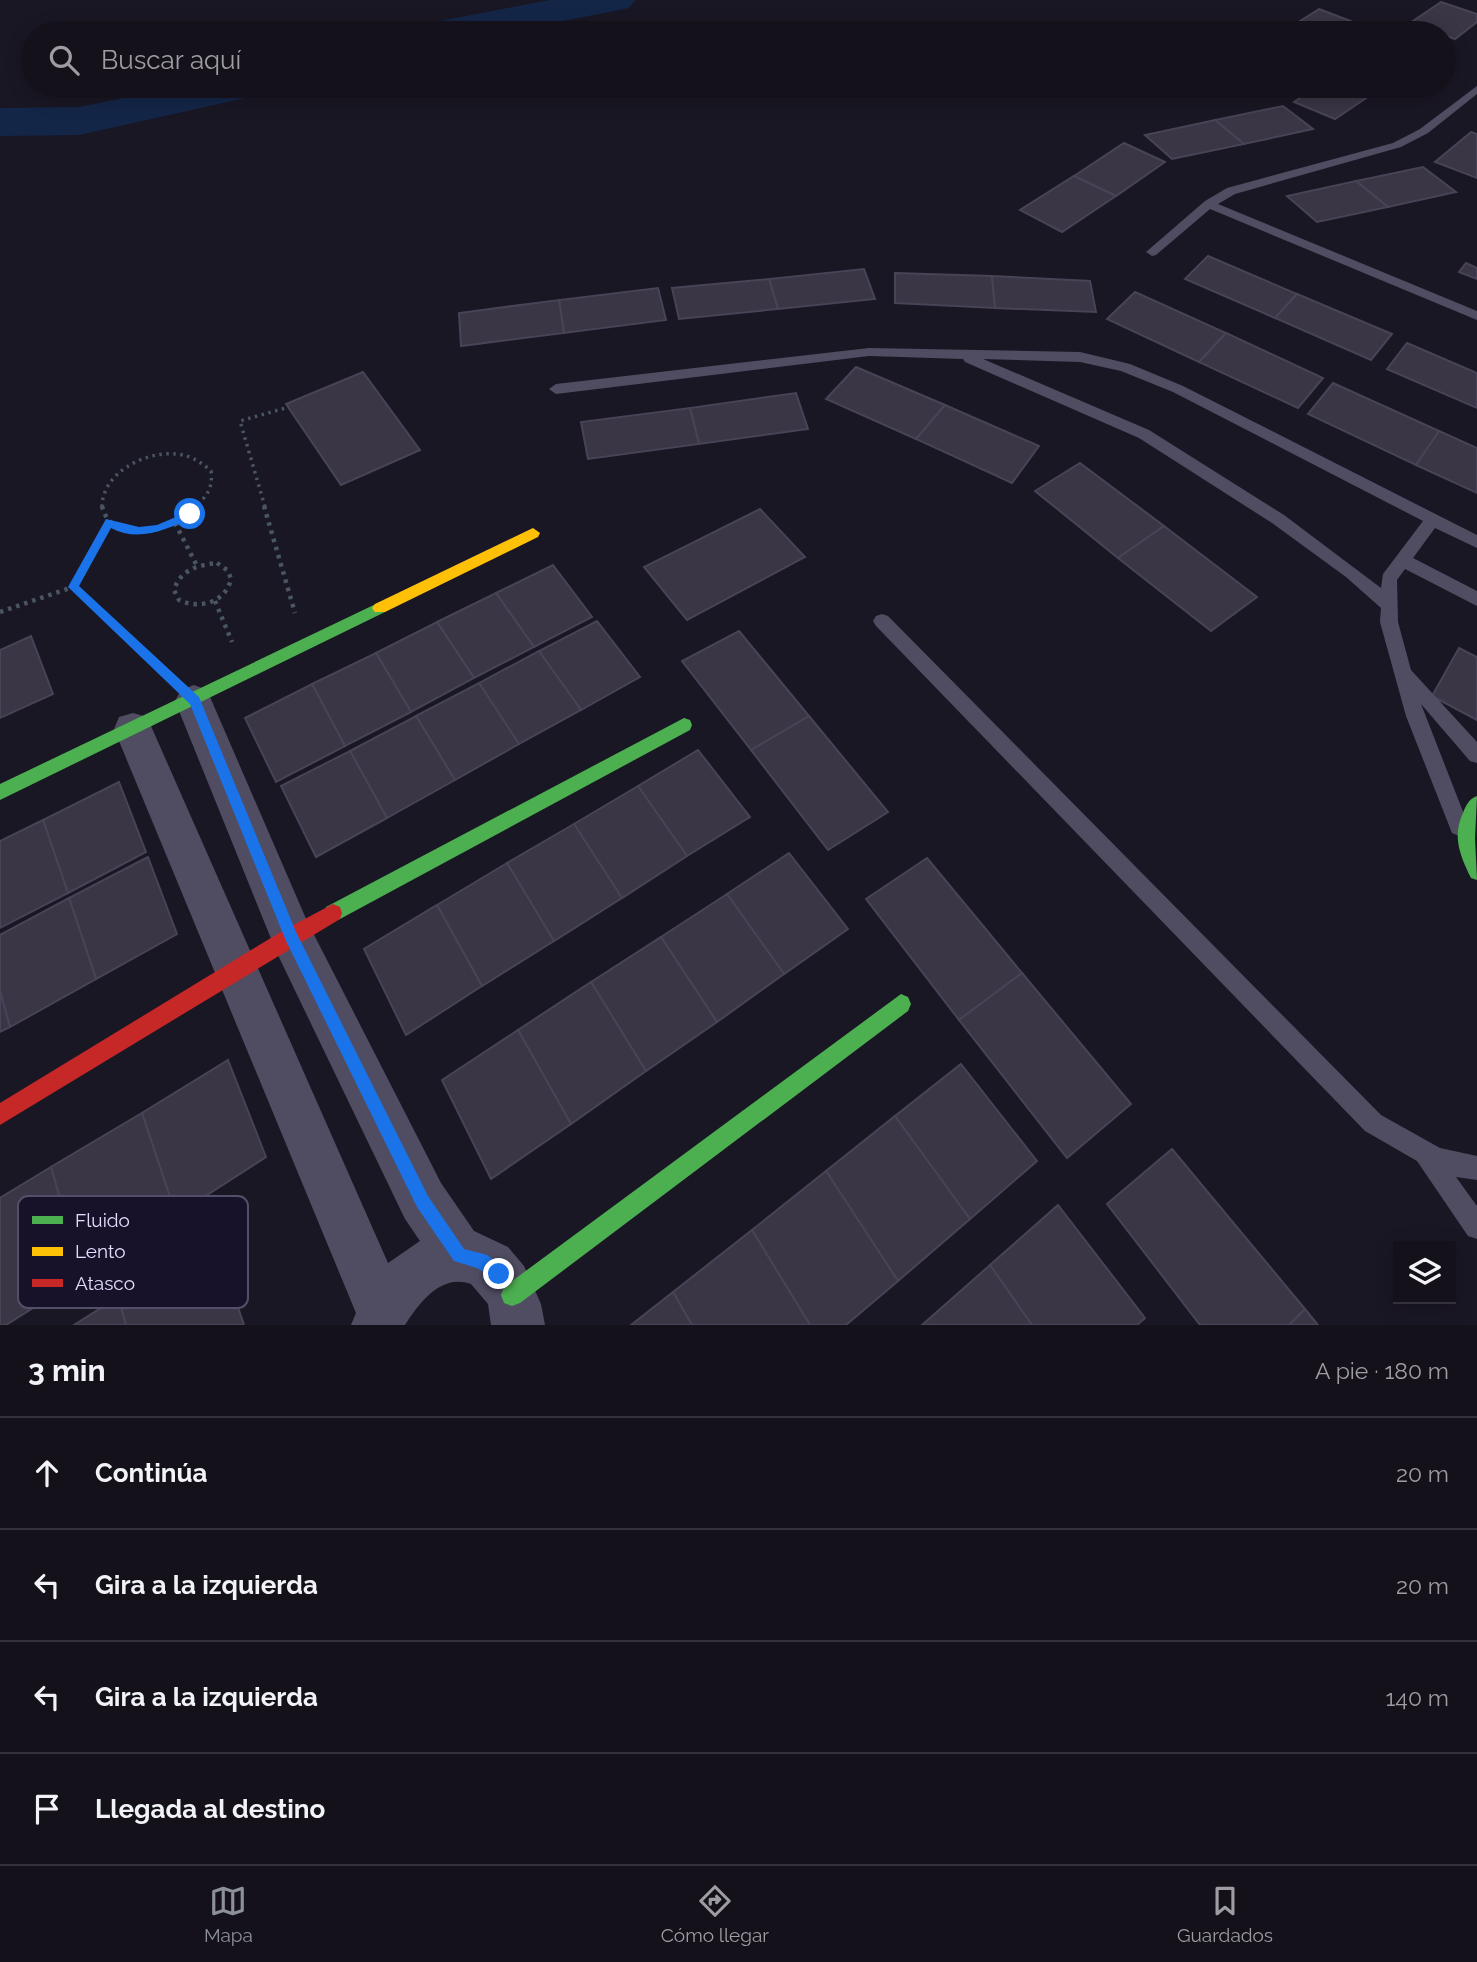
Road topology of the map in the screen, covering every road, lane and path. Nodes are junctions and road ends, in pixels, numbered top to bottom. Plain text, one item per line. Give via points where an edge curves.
1 (1477, 89) edge
2 (1209, 204) junction
3 (1152, 253) dead end
4 (1477, 316) edge
5 (961, 355) junction
6 (556, 388) dead end
7 (289, 407) dead end
8 (1432, 520) junction
9 (109, 522) junction
10 (175, 523) junction
11 (533, 533) dead end
12 (1477, 542) edge
13 (1402, 560) junction
14 (197, 566) junction
15 (73, 587) junction
16 (1477, 599) edge
17 (1389, 605) junction
18 (0, 612) edge
19 (882, 621) dead end
20 (303, 644) junction
21 (1403, 670) junction
22 (194, 701) junction
23 (684, 725) dead end
24 (133, 729) junction
25 (1477, 755) edge
26 (0, 792) edge
27 (1477, 804) edge
28 (1465, 841) junction
29 (1477, 872) edge
30 (291, 936) junction
31 (234, 971) junction
32 (901, 1004) dead end
33 (0, 1115) edge
34 (1424, 1152) junction
35 (1477, 1168) edge
36 (1477, 1227) edge
37 (459, 1255) junction
38 (515, 1310) edge
39 (380, 1318) edge

1 - 2 lane via 1424,131 1397,145 1231,191
2 - 3 lane
2 - 4 lane
5 - 6 lane via 834,354
5 - 8 lane via 1080,357 1125,367 1178,389
5 - 17 lane via 1144,434 1278,519
7 - 20 path via 240,421
8 - 12 lane
8 - 13 lane
9 - 10 path via 139,531
9 - 10 path via 101,512 100,500 116,476 144,459 177,454 202,462 212,480 203,503
9 - 15 path
10 - 14 path
11 - 20 street
13 - 16 lane
13 - 17 lane via 1388,579
14 - 14 path via 175,583 174,593 189,606 215,601 231,584 226,568 216,563
15 - 18 path
15 - 22 path
17 - 21 lane
19 - 34 lane via 1373,1123
20 - 22 street
21 - 25 lane
21 - 28 lane via 1415,716
22 - 24 street
22 - 30 street
23 - 30 street
24 - 26 street
24 - 31 street
27 - 28 street via 1466,822
28 - 29 street
30 - 31 street
30 - 37 street via 423,1201
31 - 33 street
31 - 39 street
32 - 38 street
34 - 35 lane
34 - 36 lane
37 - 38 street via 481,1261 499,1274
37 - 39 street via 430,1261 415,1270 391,1295

